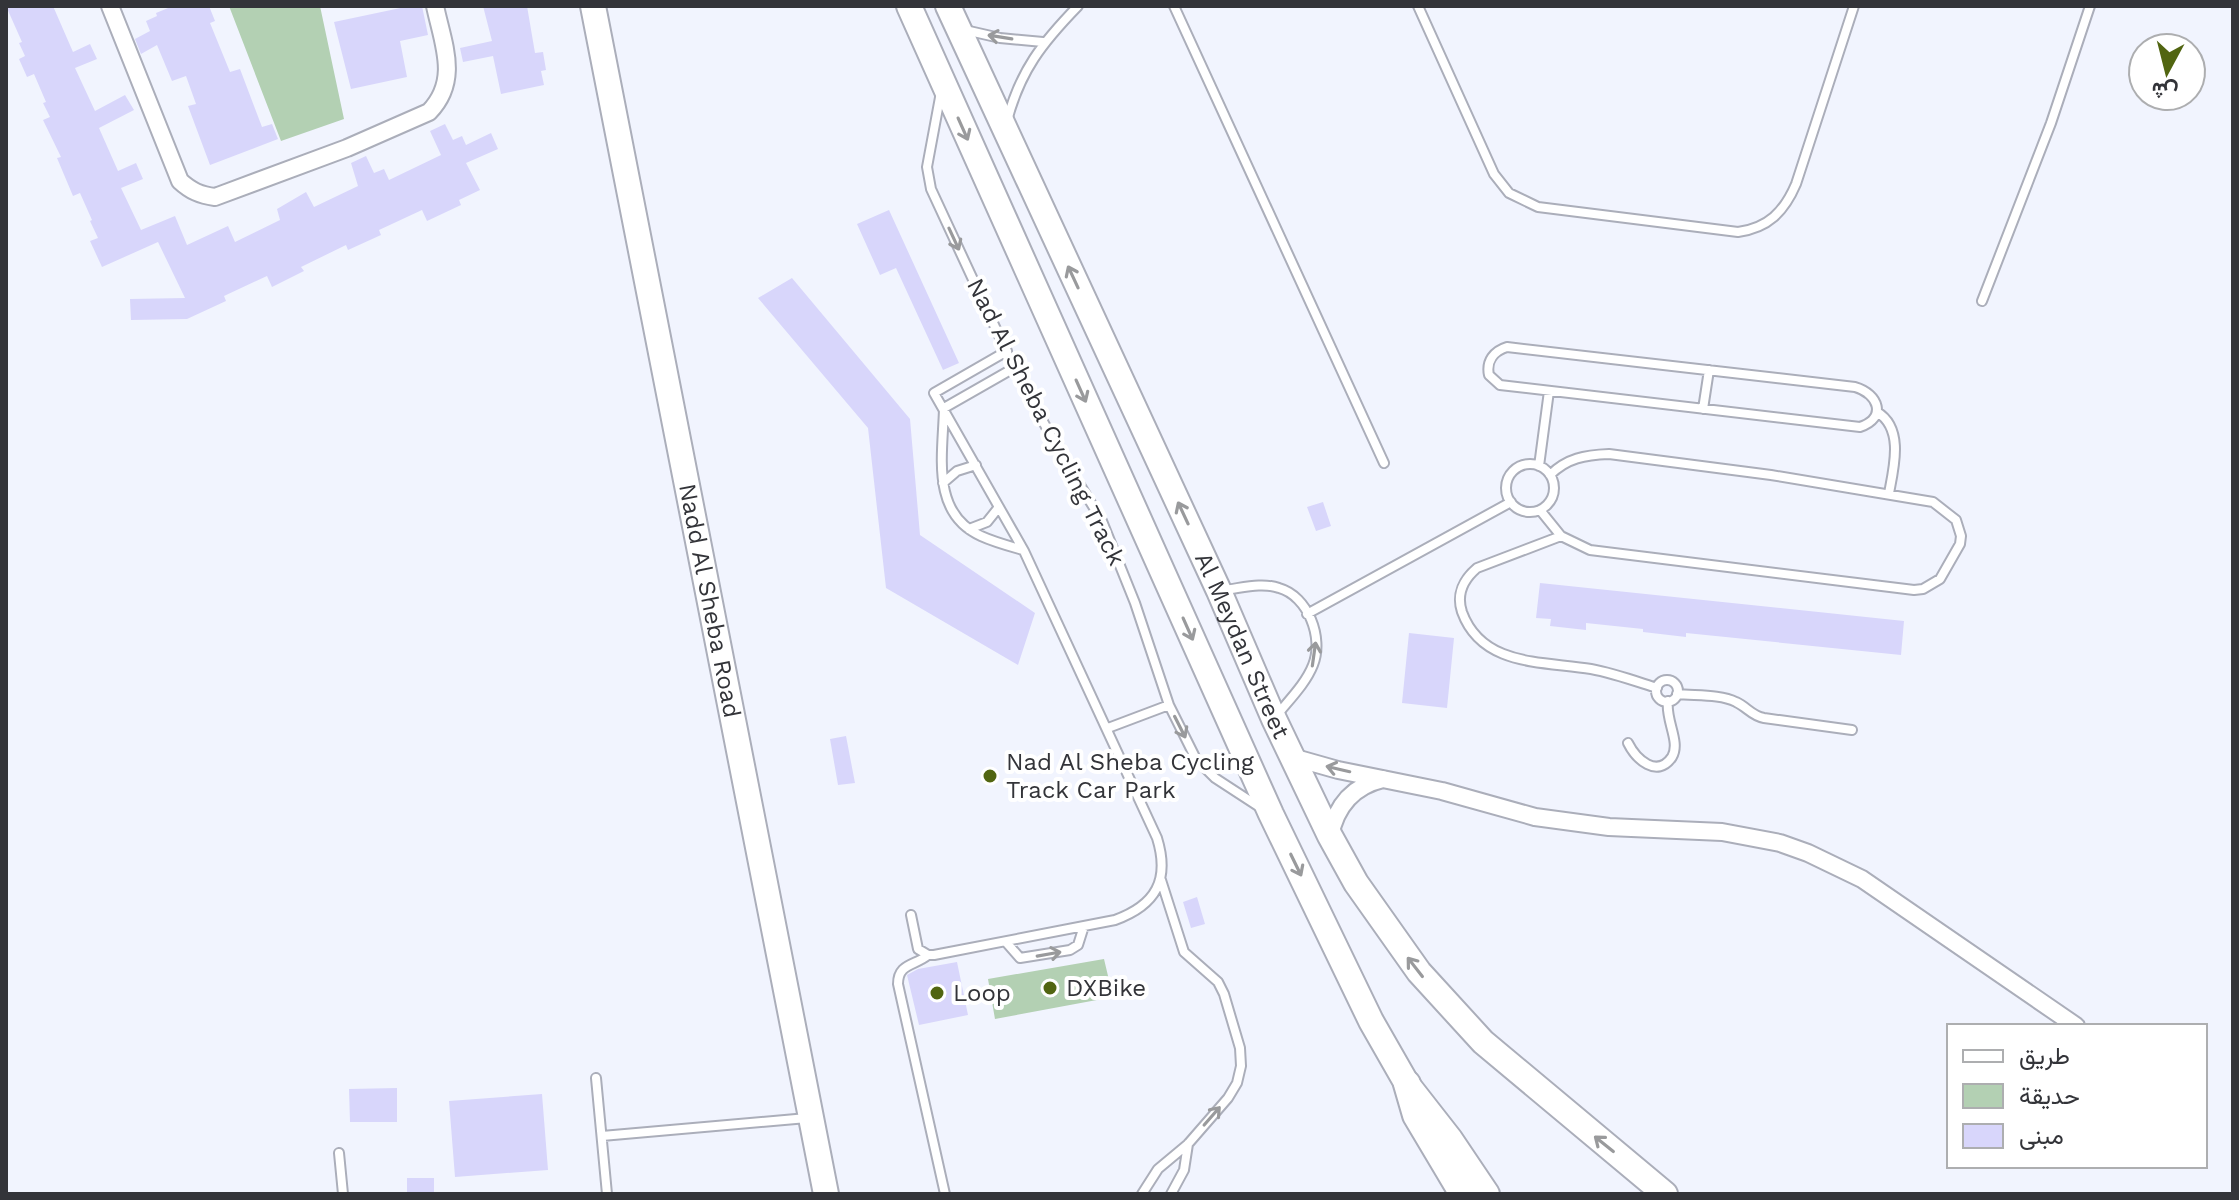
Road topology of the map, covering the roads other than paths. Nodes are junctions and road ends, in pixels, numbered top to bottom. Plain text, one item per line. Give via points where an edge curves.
1 (110, 6) edge
2 (435, 6) edge
3 (593, 6) edge
4 (909, 6) edge
5 (1078, 6) edge
6 (1174, 6) edge
7 (1418, 6) edge
8 (1854, 6) edge
9 (2090, 6) edge
10 (953, 17) edge
11 (1043, 42) junction
12 (942, 84) junction
13 (1004, 129) junction
14 (1982, 301) dead end
15 (1007, 351) junction
16 (1014, 368) junction
17 (1709, 370) junction
18 (1549, 391) junction
19 (944, 408) junction
20 (1703, 409) junction
21 (1877, 412) junction
22 (1384, 463) dead end
23 (976, 465) junction
24 (1539, 466) junction
25 (1550, 475) junction
26 (943, 483) junction
27 (1889, 493) junction
28 (1511, 502) junction
29 (999, 507) junction
30 (1540, 510) junction
31 (968, 529) junction
32 (1561, 536) junction
33 (1024, 551) junction
34 (1219, 591) junction
35 (1307, 614) junction
36 (1657, 688) junction
37 (1677, 694) junction
38 (1668, 701) junction
39 (1169, 705) junction
40 (1274, 719) junction
41 (1108, 728) junction
42 (1852, 730) dead end
43 (1628, 743) dead end
44 (1292, 757) junction
45 (1384, 778) junction
46 (1271, 814) junction
47 (1330, 836) junction
48 (1161, 880) junction
49 (911, 915) dead end
50 (1084, 926) junction
51 (1006, 942) junction
52 (928, 955) junction
53 (2073, 1024) edge
54 (596, 1078) dead end
55 (1407, 1084) junction
56 (812, 1118) junction
57 (602, 1136) junction
58 (1450, 1139) junction
59 (1188, 1144) junction
60 (339, 1153) dead end
61 (343, 1194) edge
62 (607, 1194) edge
63 (826, 1194) edge
64 (945, 1194) edge
65 (1142, 1194) edge
66 (1171, 1194) edge
67 (1463, 1194) edge
68 (1487, 1194) edge
69 (1502, 1194) edge
70 (1665, 1194) edge

1 - 2 street via 180,181 202,196 215,197 429,112 446,88 448,74
3 - 56 street, Nadd Al Sheba Road
4 - 12 street, Al Meydan Street
5 - 11 lane
6 - 22 lane
7 - 8 lane via 1494,174 1518,199 1538,207 1738,232 1770,221 1792,195
9 - 14 lane
11 -> 10 lane via 1000,38
10 - 13 street, Al Meydan Street
11 - 13 lane via 1019,83
12 -> 15 lane, Nad Al Sheba Cycling Track via 928,179
12 -> 46 street, Al Meydan Street
34 -> 13 street, Al Meydan Street
15 - 16 lane, Nad Al Sheba Cycling Track
15 - 19 lane via 934,393
16 - 19 lane
16 - 39 lane, Nad Al Sheba Cycling Track via 1102,521
17 - 18 lane via 1507,347 1491,358 1488,370 1496,383
17 - 20 lane
17 - 21 lane via 1860,388 1875,399
18 - 20 lane
18 - 24 lane
19 - 23 lane
19 - 26 lane
20 - 21 lane via 1860,427
21 - 27 lane via 1894,433
23 - 26 lane
23 - 29 lane
24 - 25 lane
24 - 28 lane via 1528,464 1513,471 1506,486
25 - 27 lane via 1580,456 1609,454
25 - 30 lane via 1552,498
26 - 31 lane via 950,510
27 - 32 lane via 1933,502 1959,528 1960,544 1946,572 1923,589 1603,553 1577,547
28 - 30 lane via 1524,511
28 - 35 lane
29 - 31 lane via 987,522
29 - 33 lane
30 - 32 lane
31 - 33 lane
32 - 36 lane via 1469,575 1460,595 1468,625 1494,650 1516,660 1593,670
33 - 41 lane
34 - 35 lane via 1281,588
34 - 40 street, Al Meydan Street
40 -> 35 lane via 1315,658 1316,635
36 - 37 lane via 1671,681
36 - 38 lane via 1660,699
37 - 38 lane
37 - 42 lane via 1727,699 1764,718
38 - 43 lane via 1676,745 1670,759 1648,765
39 - 41 lane
39 -> 46 lane, Nad Al Sheba Cycling Track via 1205,769
40 - 44 street, Al Meydan Street
41 - 48 lane via 1157,838
45 -> 44 street
44 - 47 street, Al Meydan Street
45 - 47 street via 1347,798
45 - 53 street via 1572,824 1722,832 1780,843 1862,879
46 -> 55 street, Al Meydan Street
70 -> 47 street, Al Meydan Street via 1516,1072 1455,1013 1386,929
48 - 50 lane via 1131,914
59 -> 48 lane via 1233,1091 1241,1057 1224,994 1184,952
49 - 52 lane via 916,944
50 - 51 lane
51 -> 50 lane via 1020,958 1070,950 1078,945
51 - 52 lane
52 - 64 lane via 903,968 898,984
54 - 57 lane
55 - 58 street, Al Meydan Street
55 - 67 main road via 1416,1115
56 - 57 lane
56 - 63 street, Nadd Al Sheba Road
57 - 62 lane
58 - 68 street, Al Meydan Street
58 - 69 street via 1462,1143
59 - 65 lane via 1158,1169
59 - 66 lane via 1184,1170
60 - 61 lane

